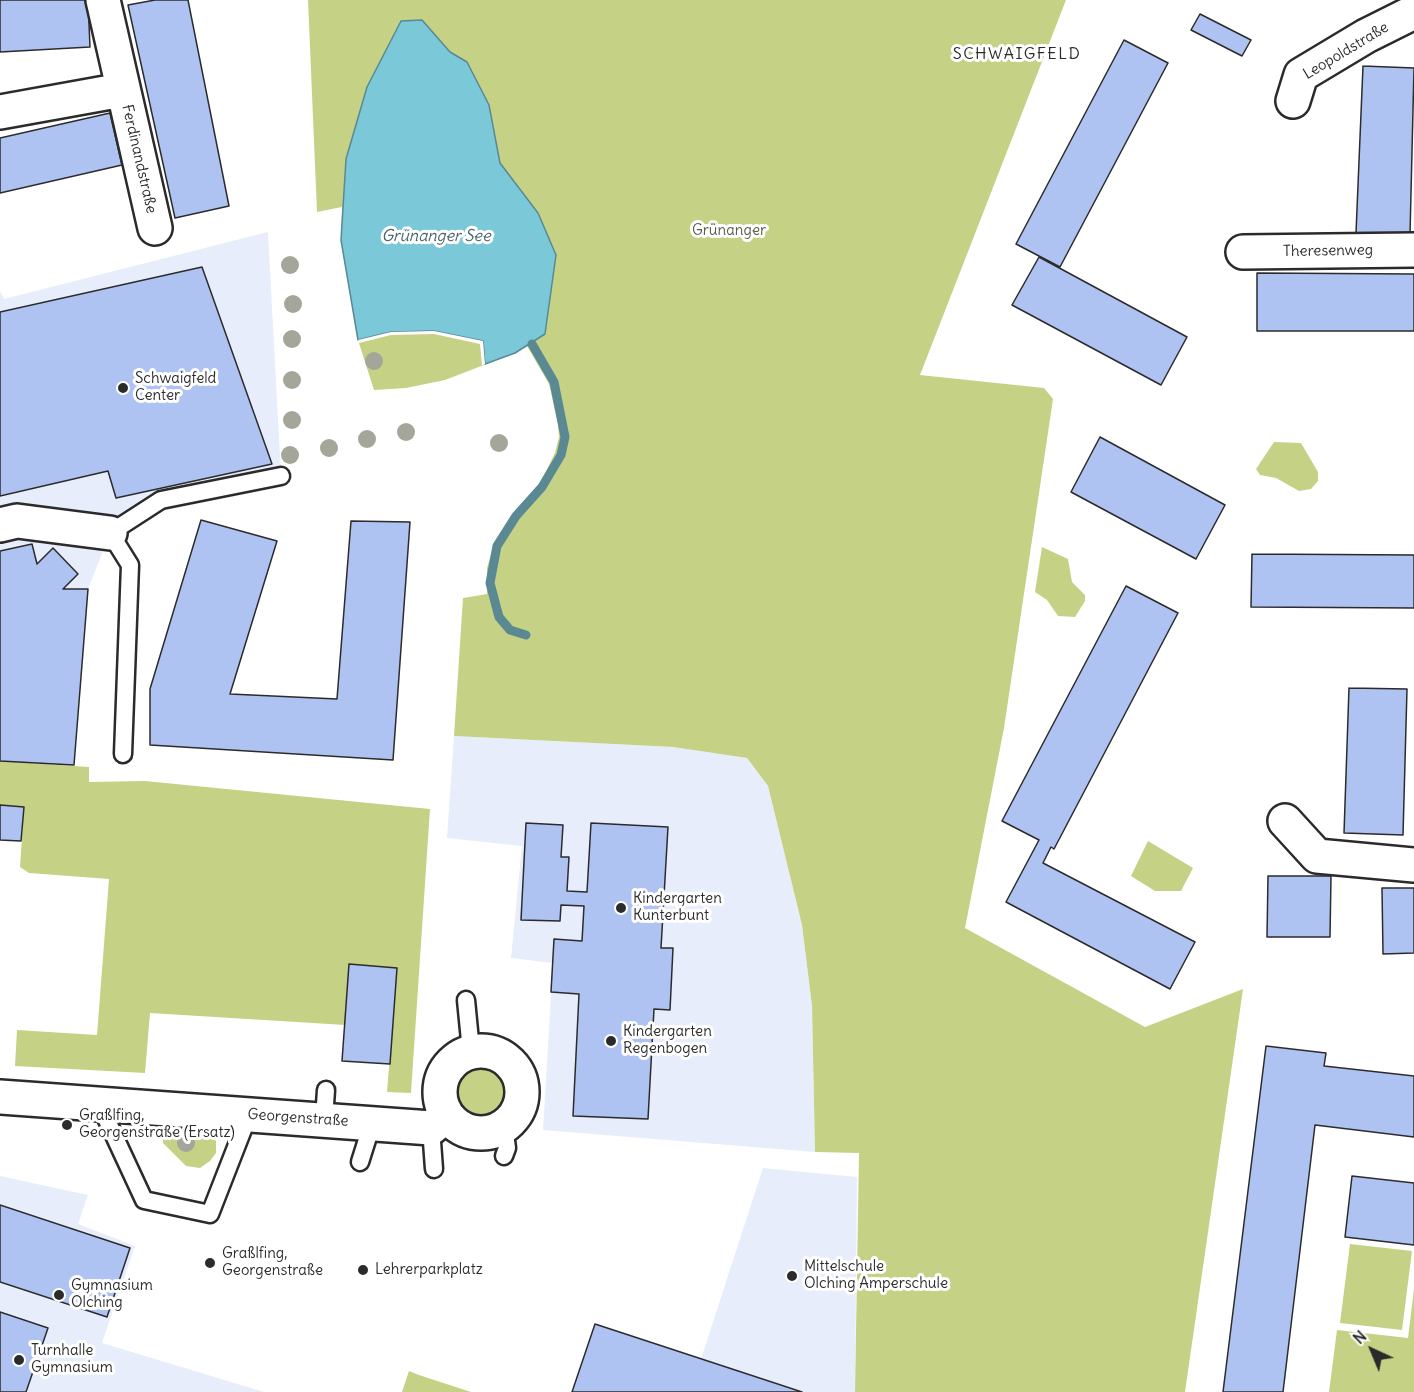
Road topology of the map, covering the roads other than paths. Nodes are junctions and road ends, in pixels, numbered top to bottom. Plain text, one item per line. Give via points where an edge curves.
1 (103, 0) edge
2 (1414, 12) edge
3 (122, 90) junction
4 (1293, 101) dead end
5 (0, 112) edge
6 (155, 228) dead end
7 (1414, 250) edge
8 (1243, 252) dead end
9 (281, 477) dead end
10 (0, 525) edge
11 (110, 533) junction
12 (123, 754) dead end
13 (1285, 821) dead end
14 (1414, 865) edge
15 (466, 1000) dead end
16 (471, 1051) junction
17 (0, 1097) edge
18 (99, 1103) junction
19 (249, 1114) junction
20 (439, 1122) junction
21 (372, 1124) junction
22 (360, 1162) dead end
23 (434, 1169) dead end

1 - 3 street, Ferdinandstraße
2 - 4 street, Leopoldstraße via 1301,75
3 - 5 street, Ferdinandstraße
3 - 6 street, Ferdinandstraße
7 - 8 street, Theresenweg
9 - 11 lane via 161,500
10 - 11 street via 17,520
11 - 12 lane via 130,565
13 - 14 street via 1317,856
15 - 16 lane
16 - 20 street via 450,1064 443,1076
16 - 20 street via 496,1053 507,1059 519,1075 523,1094 520,1107 504,1142
17 - 18 street, Georgenstraße
18 - 19 street, Georgenstraße
18 - 19 lane via 144,1200 210,1214
19 - 21 street, Georgenstraße via 325,1105
20 - 21 street, Georgenstraße
20 - 23 lane
21 - 22 lane

